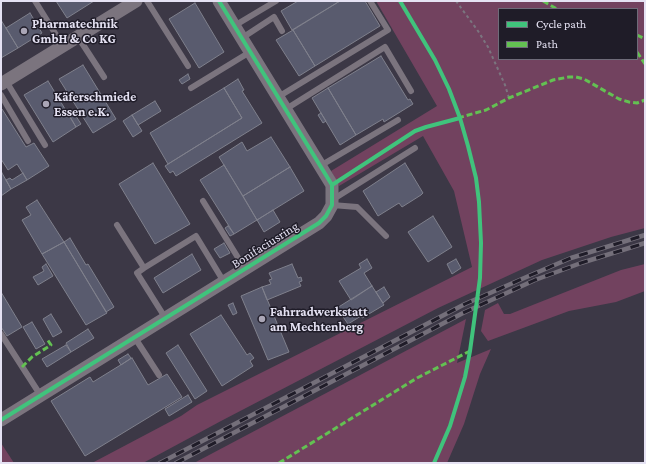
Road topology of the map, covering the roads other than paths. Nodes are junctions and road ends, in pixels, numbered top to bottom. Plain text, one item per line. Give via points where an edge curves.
1 (35, 1) edge
2 (136, 1) edge
3 (147, 1) edge
4 (219, 1) edge
5 (276, 1) edge
6 (370, 1) edge
7 (234, 26) junction
8 (282, 30) dead end
9 (78, 37) junction
10 (242, 38) junction
11 (63, 46) junction
12 (250, 52) junction
13 (188, 66) dead end
14 (104, 77) dead end
15 (4, 83) edge
16 (191, 88) dead end
17 (411, 91) dead end
18 (1, 95) edge
19 (278, 97) junction
20 (286, 110) junction
21 (398, 120) dead end
22 (28, 140) dead end
23 (45, 145) dead end
24 (415, 148) dead end
25 (320, 166) junction
26 (203, 200) dead end
27 (332, 202) junction
28 (117, 225) dead end
29 (386, 236) dead end
30 (144, 268) junction
31 (245, 269) junction
32 (224, 282) junction
33 (166, 318) junction
34 (1, 334) edge
35 (135, 338) junction
36 (159, 376) dead end
37 (41, 396) junction
38 (1, 420) edge

1 - 11 lane
2 - 9 street
3 - 13 lane
4 - 7 street
5 - 7 lane
6 - 19 lane via 388,30
7 - 10 street
8 - 10 lane via 274,17
9 - 11 street
9 - 14 lane
10 - 12 street
11 - 15 street
12 - 16 lane
12 - 19 street
15 - 23 lane
17 - 20 lane via 385,47
18 - 22 lane
19 - 20 street
20 - 25 street
21 - 25 lane
24 - 27 lane
25 - 27 street via 332,185
26 - 31 lane
27 - 29 lane via 357,207
27 - 31 street, Bonifaciusring via 326,216 319,223
28 - 30 lane
30 - 32 lane via 196,236
30 - 33 lane via 137,272
31 - 32 street, Bonifaciusring
32 - 33 street, Bonifaciusring
33 - 35 street, Bonifaciusring
34 - 37 lane
35 - 36 lane
35 - 37 street, Bonifaciusring
37 - 38 street, Bonifaciusring

